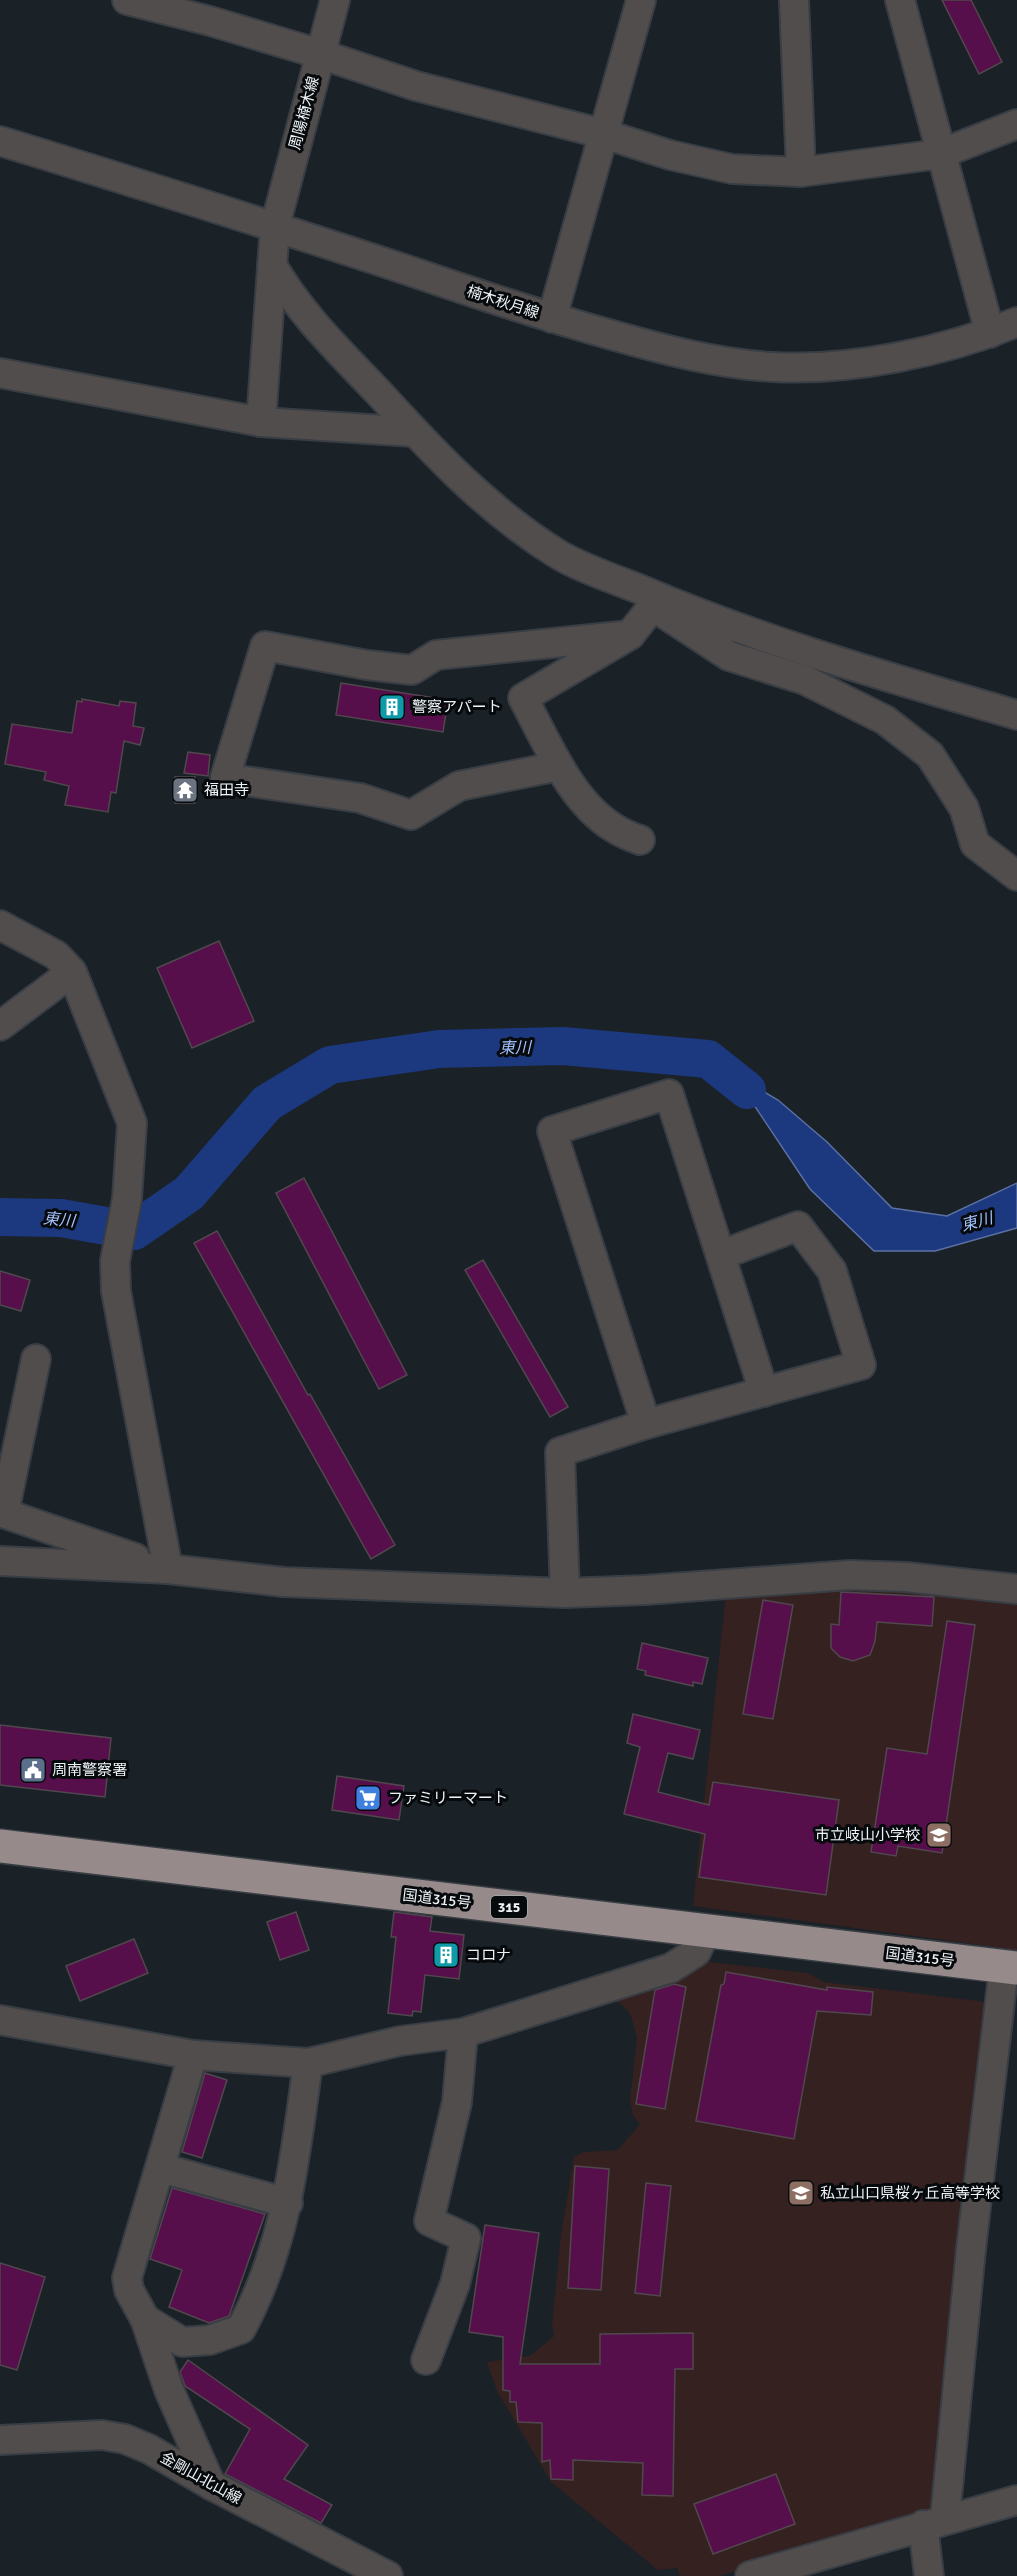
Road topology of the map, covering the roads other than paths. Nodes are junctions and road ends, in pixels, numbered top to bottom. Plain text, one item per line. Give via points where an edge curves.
1 (127, 0) edge
2 (336, 0) edge
3 (641, 0) edge
4 (794, 0) edge
5 (900, 0) edge
6 (213, 10) edge
7 (320, 54) junction
8 (1017, 124) edge
9 (604, 134) junction
10 (0, 141) edge
11 (940, 154) junction
12 (801, 172) junction
13 (274, 226) junction
14 (272, 265) junction
15 (552, 318) junction
16 (1017, 322) edge
17 (990, 333) junction
18 (0, 373) edge
19 (261, 422) junction
20 (414, 432) junction
21 (657, 603) junction
22 (630, 635) junction
23 (1017, 715) edge
24 (559, 766) junction
25 (640, 840) dead end
26 (1017, 876) edge
27 (0, 925) edge
28 (72, 972) junction
29 (0, 1026) edge
30 (720, 1255) junction
31 (36, 1359) dead end
32 (764, 1392) junction
33 (646, 1424) junction
34 (2, 1513) edge
35 (0, 1561) edge
36 (168, 1569) junction
37 (1017, 1589) edge
38 (566, 1593) junction
39 (0, 1846) edge
40 (706, 1931) junction
41 (1010, 1968) edge
42 (0, 2020) edge
43 (463, 2032) junction
44 (193, 2055) junction
45 (308, 2063) junction
46 (161, 2168) junction
47 (288, 2203) junction
48 (145, 2319) junction
49 (426, 2360) dead end
50 (0, 2440) edge
51 (211, 2485) junction
52 (1017, 2500) edge
53 (934, 2522) junction
54 (388, 2576) edge
55 (750, 2576) edge
56 (929, 2576) edge

1 - 6 street
2 - 7 street, 周陽楠木線
3 - 9 street
4 - 12 street
5 - 11 street
6 - 7 street
7 - 9 street via 416,86
7 - 13 street, 周陽楠木線
8 - 11 street
9 - 12 street via 732,170
9 - 15 street
10 - 13 street, 楠木秋月線
11 - 12 street
11 - 17 street
13 - 14 street, 周陽楠木線
13 - 15 street, 楠木秋月線
14 - 19 street, 周陽楠木線
14 - 20 street via 290,296
15 - 17 street, 楠木秋月線 via 689,356 772,367 834,367 900,356
16 - 17 street, 楠木秋月線
18 - 19 street
19 - 20 street
20 - 21 street via 482,500 558,554
21 - 22 street
21 - 23 street
21 - 26 street via 729,656 805,680 885,720 930,755 964,807 975,844
22 - 24 street via 523,698
22 - 24 street via 436,654 412,670 265,646 225,778 360,798 411,815 459,786
24 - 25 street via 613,828
27 - 28 street via 56,955
28 - 29 street
28 - 36 street via 132,1122 127,1199 115,1261 116,1291
30 - 32 street
30 - 32 street via 798,1226 832,1271 861,1365
30 - 33 street via 669,1094 552,1131
31 - 34 street
32 - 33 street
33 - 38 street via 560,1452
34 - 36 street
35 - 36 street
36 - 38 street via 283,1582
37 - 38 street via 850,1575
39 - 40 highway, 国道315号 / 315
40 - 41 highway, 国道315号 / 315
40 - 43 street via 696,1952 671,1968
41 - 53 street
42 - 44 street
43 - 45 street via 400,2041
43 - 49 street via 458,2102 429,2221 466,2238 455,2284
44 - 45 street
44 - 46 street
45 - 47 street
46 - 47 street
46 - 48 street via 127,2278
47 - 48 street via 260,2294 240,2329 210,2340 182,2342
48 - 51 street via 169,2390
50 - 51 street, 金剛山北山線 via 102,2435 125,2439
51 - 54 street, 金剛山北山線
52 - 53 street
53 - 55 street
53 - 56 street

